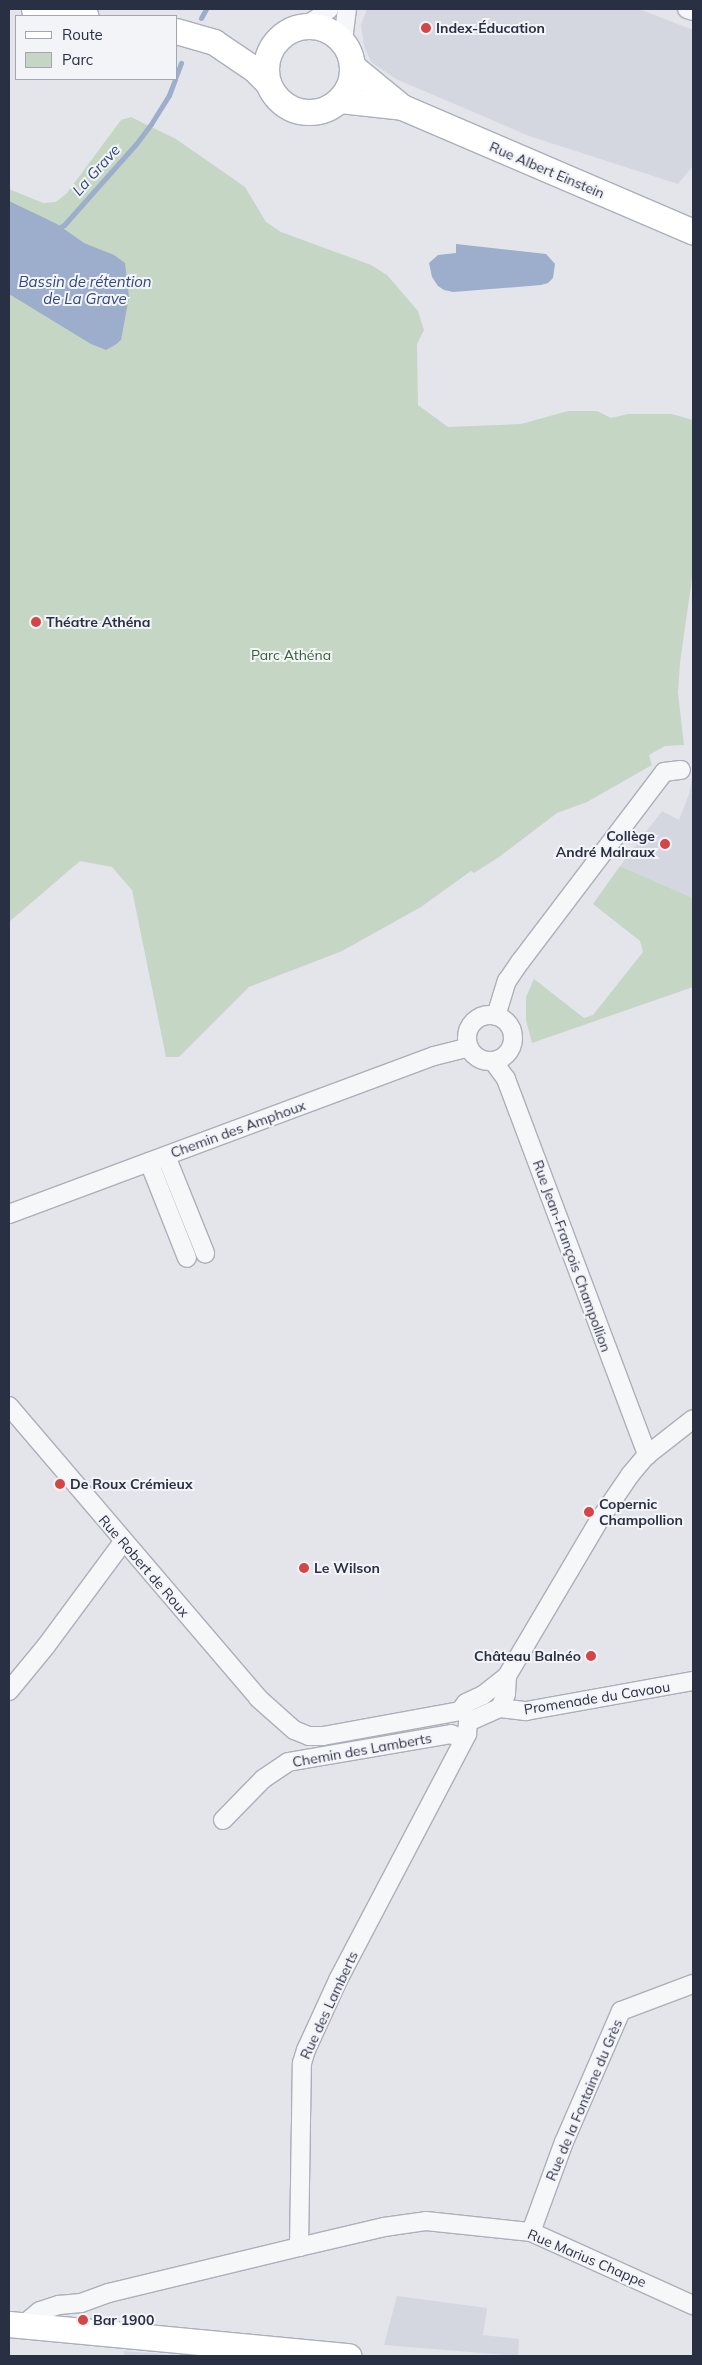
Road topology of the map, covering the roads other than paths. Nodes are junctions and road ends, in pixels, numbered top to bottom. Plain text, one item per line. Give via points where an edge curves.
1 (34, 9) edge
2 (329, 9) edge
3 (347, 9) edge
4 (687, 9) edge
5 (693, 11) edge
6 (79, 15) edge
7 (304, 26) junction
8 (178, 32) edge
9 (276, 40) junction
10 (343, 41) junction
11 (214, 42) junction
12 (353, 67) junction
13 (268, 82) junction
14 (340, 100) junction
15 (402, 107) junction
16 (693, 232) edge
17 (681, 770) dead end
18 (496, 1016) junction
19 (469, 1047) junction
20 (493, 1061) junction
21 (166, 1156) junction
22 (149, 1162) junction
23 (9, 1214) edge
24 (205, 1253) dead end
25 (187, 1258) dead end
26 (9, 1406) edge
27 (693, 1418) edge
28 (647, 1455) junction
29 (123, 1542) junction
30 (507, 1676) junction
31 (693, 1681) edge
32 (9, 1691) edge
33 (500, 1708) junction
34 (464, 1716) junction
35 (283, 1722) joint
36 (463, 1739) junction
37 (223, 1820) dead end
38 (693, 1984) edge
39 (531, 2232) junction
40 (299, 2247) junction
41 (81, 2303) junction
42 (693, 2304) edge
43 (33, 2327) edge
44 (293, 2354) edge
45 (348, 2356) edge

1 - 6 street
2 - 7 street
3 - 10 street
4 - 5 street
7 - 9 street via 294,28
7 - 10 street via 318,26
8 - 11 street
9 - 11 street via 261,44
9 - 13 street via 266,68
10 - 12 street
11 - 13 street
12 - 14 street via 352,79
12 - 15 street, Rue Albert Einstein
13 - 14 street via 280,100 298,111 319,111
14 - 15 street, Rue Albert Einstein
15 - 16 street, Rue Albert Einstein
17 - 18 street via 664,772 520,962 507,981
18 - 19 street via 482,1017 471,1026
18 - 20 street via 509,1025 513,1040 507,1054
19 - 20 street via 476,1056
19 - 21 street, Chemin des Amphoux via 434,1056
20 - 28 street, Rue Jean-François Champollion via 506,1079
21 - 22 street, Chemin des Amphoux
21 - 24 street
22 - 23 street, Chemin des Amphoux
22 - 25 street
26 - 29 street, Rue Robert de Roux
27 - 28 street
28 - 30 street via 600,1519
29 - 32 street
29 - 35 street, Rue Robert de Roux via 258,1698
30 - 33 street via 506,1694
30 - 34 street, Chemin des Lamberts via 483,1695 466,1703
31 - 33 street, Promenade du Cavaou via 526,1711
33 - 34 street
34 - 35 street, Chemin des Lamberts via 323,1736 309,1736
34 - 36 street, Rue des Lamberts via 467,1734
36 - 37 street, Chemin des Lamberts via 451,1734 288,1762 263,1779
36 - 40 street, Rue des Lamberts via 338,1980 306,2050 302,2063
38 - 39 street, Rue de la Fontaine du Grès via 621,2011 564,2142
39 - 40 street, Rue Marius Chappe via 426,2221 384,2227
39 - 42 street, Rue Marius Chappe
40 - 41 street via 109,2293
41 - 43 street
41 - 43 street via 40,2311
43 - 44 street
44 - 45 street

